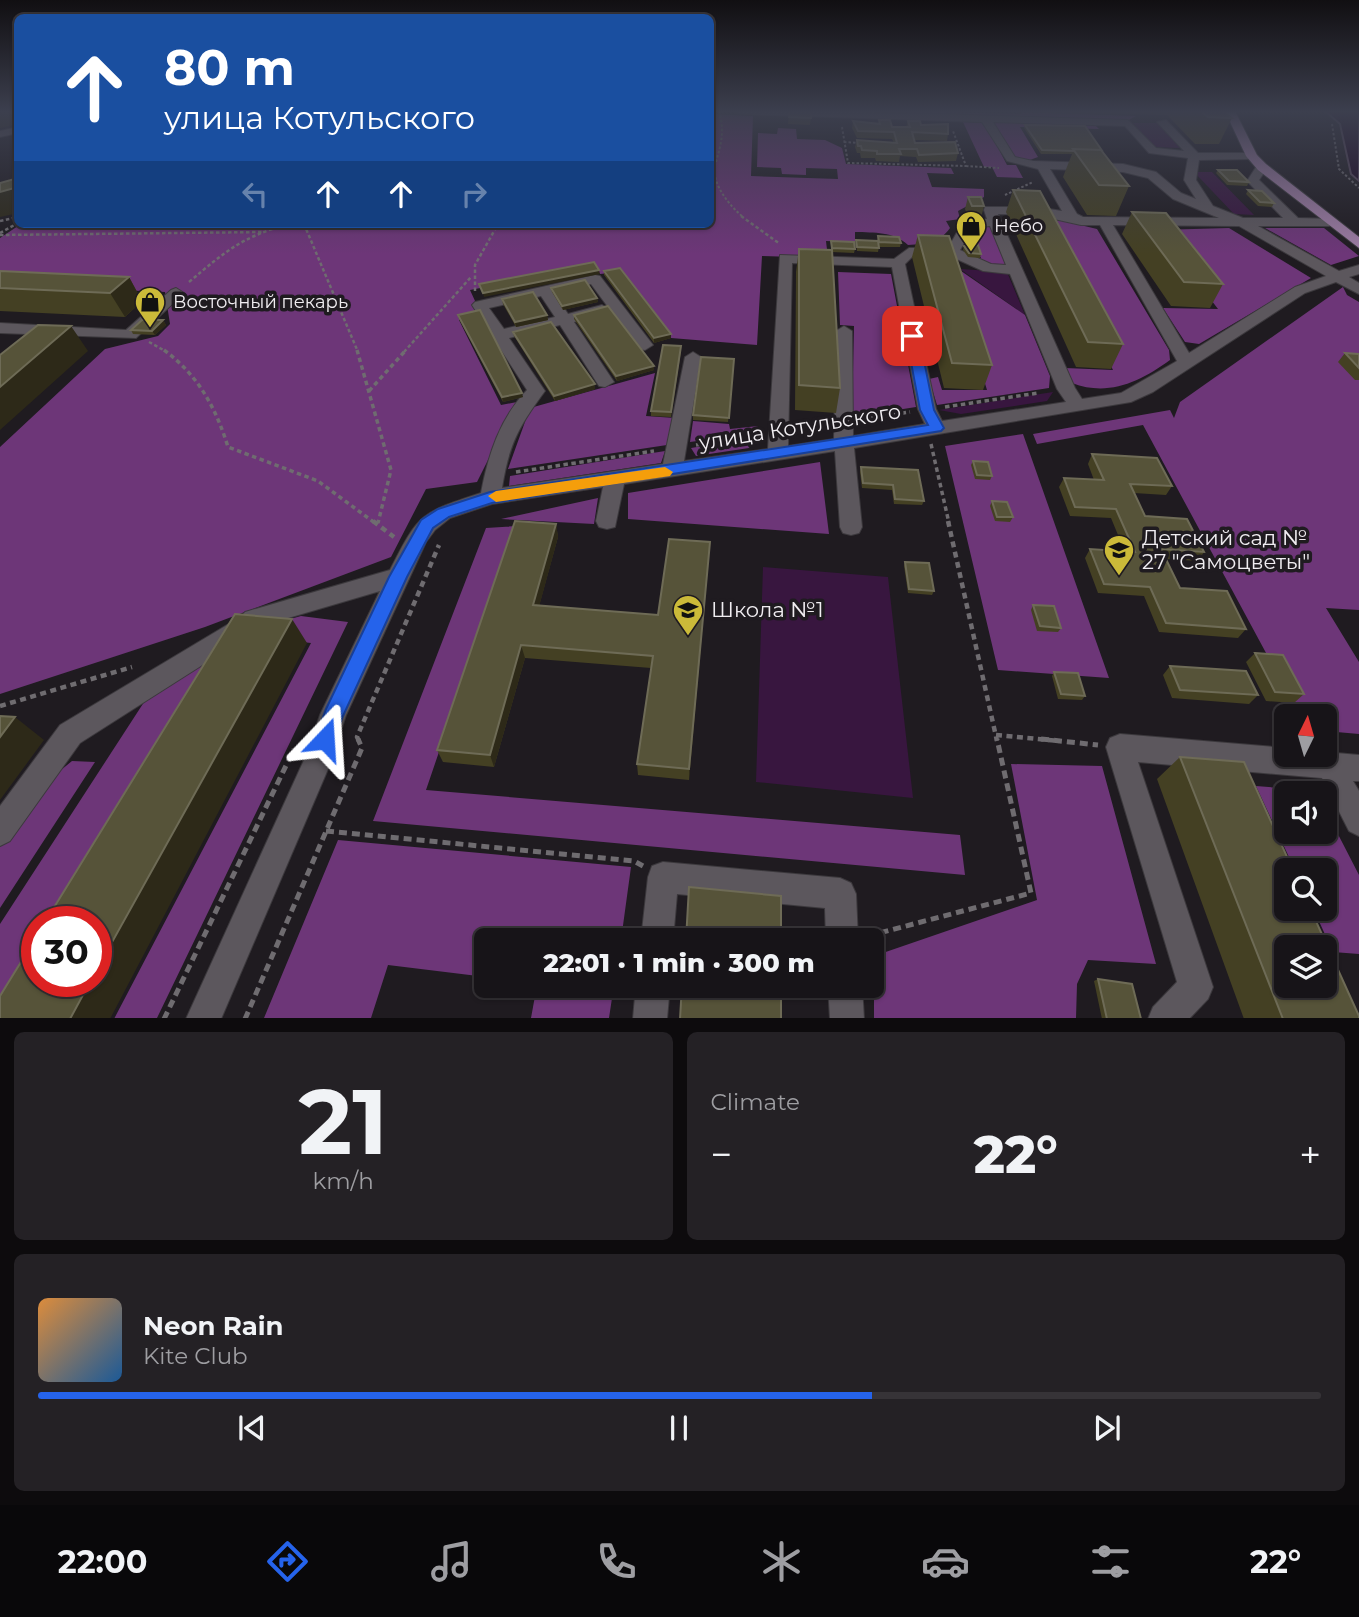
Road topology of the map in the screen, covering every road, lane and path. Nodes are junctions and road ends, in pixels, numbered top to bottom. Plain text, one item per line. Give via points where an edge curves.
1 (719, 159) edge
2 (847, 159) edge
3 (908, 159) edge
4 (963, 159) edge
5 (1011, 159) edge
6 (1150, 159) edge
7 (1193, 159) edge
8 (1254, 159) edge
9 (1337, 159) edge
10 (910, 165) junction
11 (1262, 167) junction
12 (1124, 168) junction
13 (1044, 171) junction
14 (1359, 188) edge
15 (1207, 206) junction
16 (992, 216) junction
17 (1072, 217) junction
18 (1242, 222) junction
19 (1295, 222) junction
20 (1329, 222) junction
21 (1105, 223) junction
22 (275, 228) edge
23 (306, 228) edge
24 (496, 228) edge
25 (262, 232) junction
26 (0, 234) edge
27 (1359, 244) edge
28 (952, 252) junction
29 (794, 258) junction
30 (898, 263) junction
31 (1359, 269) edge
32 (1014, 270) junction
33 (1334, 276) junction
34 (471, 277) junction
35 (1359, 289) edge
36 (545, 290) junction
37 (176, 293) joint
38 (480, 305) junction
39 (614, 307) junction
40 (561, 319) junction
41 (0, 328) edge
42 (50, 331) junction
43 (844, 331) dead end
44 (130, 335) junction
45 (500, 335) junction
46 (645, 345) dead end
47 (30, 347) edge
48 (694, 357) dead end
49 (1186, 362) junction
50 (605, 382) dead end
51 (369, 391) junction
52 (1078, 406) junction
53 (932, 429) junction
54 (843, 444) junction
55 (778, 454) junction
56 (672, 471) junction
57 (615, 479) junction
58 (478, 500) junction
59 (607, 521) dead end
60 (378, 524) junction
61 (851, 527) dead end
62 (441, 540) dead end
63 (403, 566) junction
64 (253, 619) junction
65 (142, 664) dead end
66 (225, 666) edge
67 (0, 706) edge
68 (996, 735) junction
69 (1120, 747) junction
70 (1345, 767) edge
71 (1359, 821) edge
72 (0, 831) edge
73 (326, 831) junction
74 (663, 877) junction
75 (658, 928) edge
76 (841, 928) edge
77 (884, 932) edge
78 (652, 998) edge
79 (846, 998) edge
80 (203, 1018) edge
81 (245, 1018) edge
82 (650, 1018) edge
83 (847, 1018) edge
84 (1165, 1018) edge

1 - 29 path via 717,185 726,199 757,229 781,245 795,248
2 - 10 path via 848,163
3 - 10 path
4 - 10 path via 966,166
5 - 13 street
6 - 12 street
7 - 15 street via 1190,180
8 - 11 main road
9 - 14 path via 1339,169
11 - 19 street via 1252,181
11 - 20 main road
12 - 13 street
12 - 15 street via 1152,175 1177,196
13 - 16 path via 992,201
13 - 17 street
15 - 18 street
16 - 17 street via 1037,211
16 - 28 street via 968,225
16 - 32 street
17 - 21 street
18 - 19 street
18 - 21 street
18 - 33 street
19 - 20 street
20 - 27 main road
21 - 49 street
22 - 25 path
23 - 51 path via 357,349
24 - 34 path via 474,263
25 - 26 path
25 - 37 path via 233,245
28 - 30 street via 909,252
28 - 32 street via 988,268
29 - 30 street
29 - 55 street via 785,258
30 - 53 street
31 - 33 street, улица Котульского
32 - 52 street via 1066,389
33 - 35 street
33 - 49 street, улица Котульского via 1300,290
34 - 38 path
34 - 51 path
36 - 38 street
36 - 39 street via 595,279
36 - 40 street
37 - 44 street
38 - 45 street
39 - 40 street
39 - 46 street
40 - 45 street
40 - 50 street
41 - 42 street
42 - 44 street
42 - 47 street
43 - 54 street
44 - 60 path via 164,348 197,379 228,447 318,481
45 - 58 street via 536,391 525,402
48 - 56 street
49 - 52 street, улица Котульского via 1125,398
51 - 60 path via 391,470
52 - 53 street, улица Котульского
53 - 54 street, улица Котульского
53 - 68 path
54 - 55 street, улица Котульского
54 - 61 street
55 - 56 street, улица Котульского
56 - 57 street, улица Котульского
57 - 58 street, улица Котульского
57 - 59 street
58 - 63 street, улица Котульского via 427,524
60 - 63 path via 402,544
62 - 73 path via 357,737 362,748
63 - 64 street
63 - 80 street, улица Котульского via 333,715 317,762
64 - 66 street
64 - 72 street via 70,734
65 - 67 path
68 - 69 path
68 - 77 path via 1031,893
69 - 70 street via 1236,770
69 - 84 street via 1196,987
70 - 71 street
73 - 74 path via 634,861
73 - 81 path
74 - 75 street
74 - 76 street via 840,894
78 - 82 street
79 - 83 street

